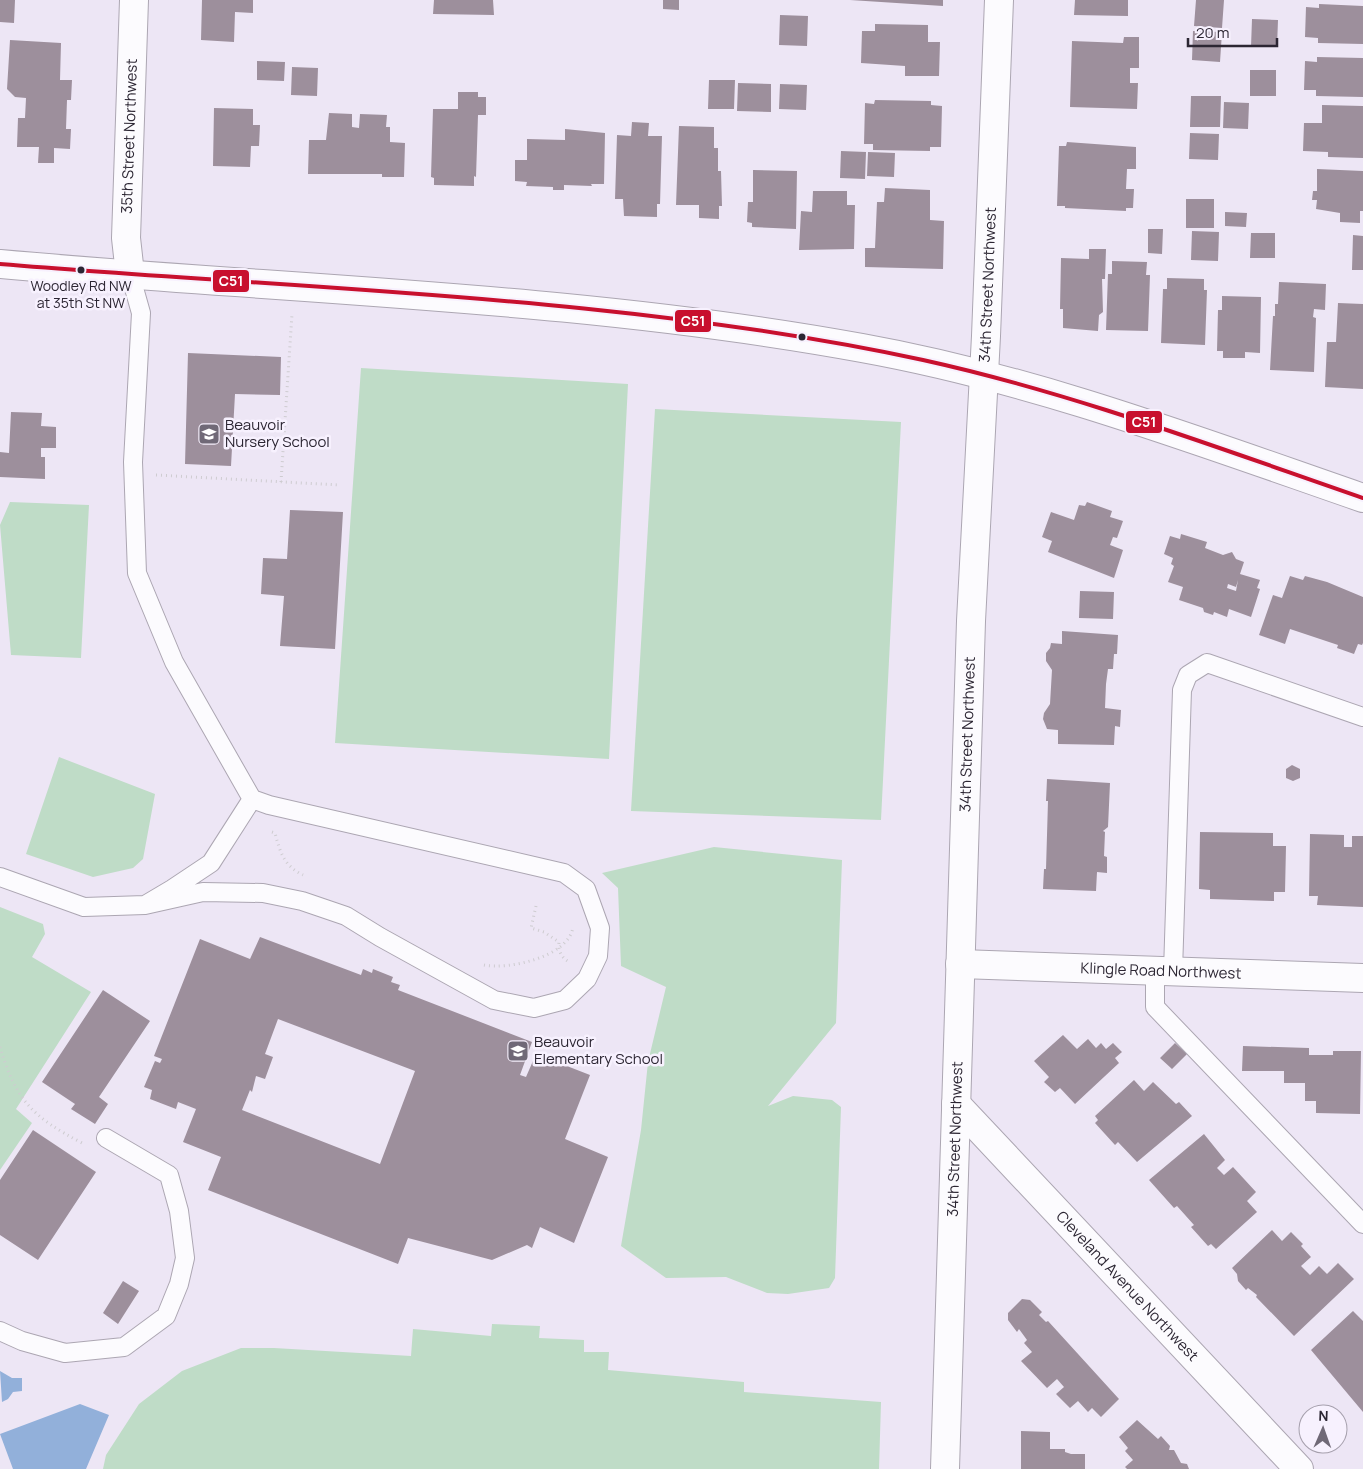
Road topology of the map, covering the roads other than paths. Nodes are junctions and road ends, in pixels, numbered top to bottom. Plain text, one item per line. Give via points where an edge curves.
1 (134, 0) edge
2 (999, 0) edge
3 (0, 264) edge
4 (130, 274) junction
5 (984, 373) junction
6 (1363, 498) edge
7 (1363, 717) edge
8 (252, 799) junction
9 (0, 877) edge
10 (145, 905) junction
11 (960, 964) junction
12 (1164, 971) junction
13 (1363, 978) edge
14 (956, 1104) junction
15 (106, 1138) road end
16 (1363, 1224) edge
17 (0, 1331) edge
18 (945, 1469) edge
19 (1299, 1469) edge

1 - 4 street, 35th Street Northwest via 126,238
2 - 5 street, 34th Street Northwest
3 - 4 street
4 - 5 street via 518,304 723,324
4 - 8 lane via 141,313 133,474 137,573 174,662
5 - 6 street via 1120,414
5 - 11 street, 34th Street Northwest via 971,620
7 - 12 lane via 1207,663 1188,675 1182,690
8 - 10 lane via 211,863
8 - 10 lane via 564,873 586,889 600,928 598,956 587,979 565,1000 534,1008 494,1000 346,916 302,901 263,893 204,892
9 - 10 lane via 84,907
11 - 12 street, Klingle Road Northwest
11 - 14 street, 34th Street Northwest
12 - 13 street, Klingle Road Northwest
12 - 16 lane via 1156,1007
14 - 18 street, 34th Street Northwest
14 - 19 street, Cleveland Avenue Northwest
15 - 17 lane via 169,1175 179,1211 185,1258 166,1316 124,1347 65,1353

